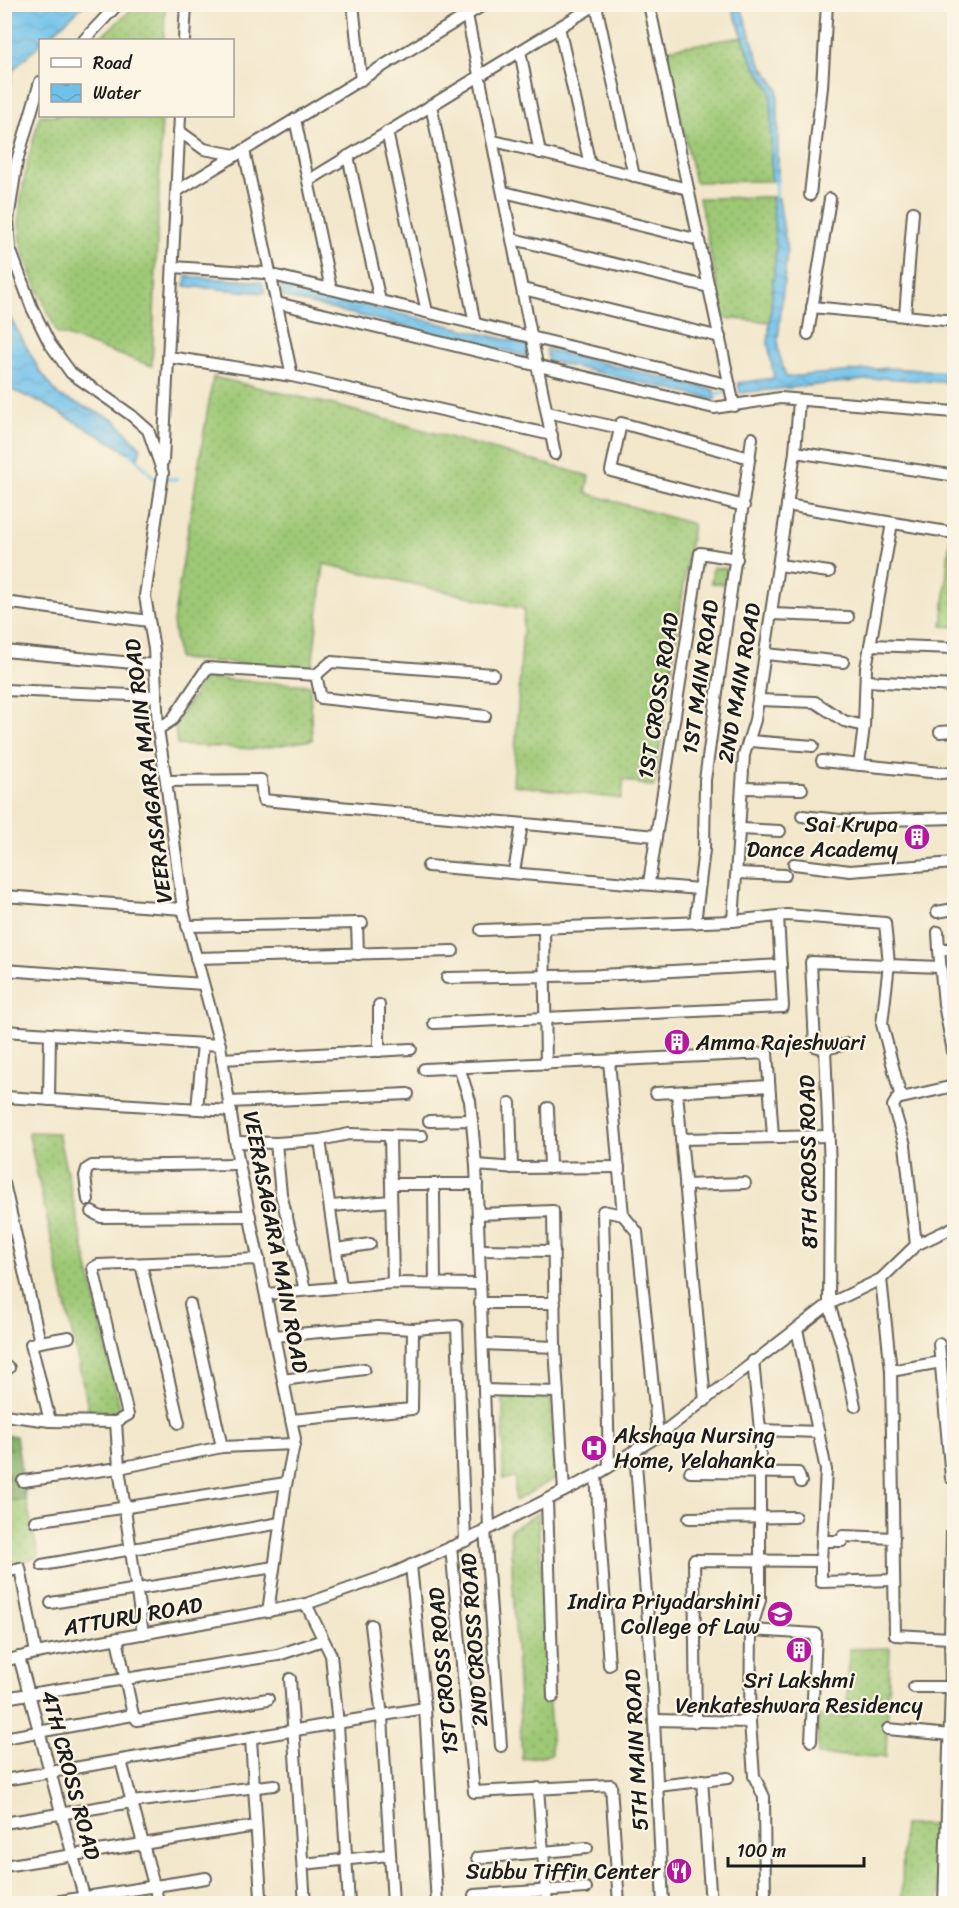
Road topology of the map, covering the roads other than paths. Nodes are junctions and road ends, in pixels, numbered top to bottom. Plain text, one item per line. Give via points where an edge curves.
1 (118, 4) edge
2 (186, 4) edge
3 (353, 4) edge
4 (485, 4) edge
5 (649, 4) edge
6 (827, 4) edge
7 (597, 5) edge
8 (467, 15) junction
9 (559, 27) junction
10 (85, 39) edge
11 (184, 39) edge
12 (520, 51) junction
13 (480, 75) junction
14 (361, 80) junction
15 (39, 85) edge
16 (431, 105) junction
17 (180, 117) edge
18 (295, 119) junction
19 (179, 131) junction
20 (387, 132) junction
21 (494, 141) junction
22 (239, 153) junction
23 (540, 153) junction
24 (348, 156) junction
25 (590, 165) junction
26 (634, 176) junction
27 (308, 181) junction
28 (688, 189) junction
29 (177, 191) junction
30 (504, 192) junction
31 (810, 195) dead end
32 (830, 199) dead end
33 (914, 212) dead end
34 (513, 239) junction
35 (699, 240) junction
36 (173, 267) junction
37 (271, 279) junction
38 (709, 287) junction
39 (331, 289) junction
40 (523, 289) junction
41 (276, 299) junction
42 (380, 301) junction
43 (812, 307) junction
44 (427, 312) junction
45 (905, 316) junction
46 (954, 321) edge
47 (475, 324) junction
48 (808, 334) dead end
49 (720, 337) junction
50 (533, 342) junction
51 (168, 357) junction
52 (537, 363) junction
53 (292, 376) junction
54 (730, 384) junction
55 (799, 401) junction
56 (734, 406) junction
57 (547, 412) junction
58 (954, 412) edge
59 (620, 428) junction
60 (552, 435) junction
61 (752, 438) dead end
62 (795, 452) junction
63 (555, 454) dead end
64 (750, 458) junction
65 (163, 473) junction
66 (950, 475) dead end
67 (787, 505) junction
68 (744, 506) junction
69 (892, 523) junction
70 (947, 532) dead end
71 (737, 559) junction
72 (778, 565) junction
73 (829, 572) dead end
74 (4, 602) edge
75 (771, 614) junction
76 (848, 617) dead end
77 (149, 621) junction
78 (870, 645) junction
79 (954, 648) edge
80 (4, 651) edge
81 (766, 654) junction
82 (843, 662) dead end
83 (155, 665) junction
84 (493, 674) dead end
85 (316, 675) junction
86 (867, 681) junction
87 (954, 686) edge
88 (4, 690) edge
89 (157, 696) junction
90 (758, 700) junction
91 (485, 716) dead end
92 (864, 726) junction
93 (159, 729) junction
94 (954, 731) edge
95 (940, 732) dead end
96 (750, 741) junction
97 (813, 746) dead end
98 (822, 761) dead end
99 (859, 765) junction
100 (954, 772) edge
101 (166, 781) junction
102 (742, 788) junction
103 (802, 789) dead end
104 (802, 816) dead end
105 (954, 818) edge
106 (522, 824) junction
107 (741, 830) junction
108 (780, 831) dead end
109 (656, 836) junction
110 (954, 863) edge
111 (794, 864) dead end
112 (428, 866) dead end
113 (514, 872) junction
114 (738, 873) junction
115 (785, 875) dead end
116 (649, 883) junction
117 (699, 889) junction
118 (4, 896) edge
119 (183, 909) junction
120 (954, 909) edge
121 (937, 912) dead end
122 (778, 916) junction
123 (733, 921) junction
124 (695, 923) junction
125 (187, 926) junction
126 (544, 929) junction
127 (481, 930) dead end
128 (938, 932) dead end
129 (954, 948) edge
130 (939, 950) junction
131 (453, 951) dead end
132 (357, 954) junction
133 (196, 958) junction
134 (889, 964) junction
135 (781, 965) junction
136 (940, 967) junction
137 (4, 970) edge
138 (545, 976) junction
139 (447, 978) dead end
140 (203, 984) junction
141 (379, 1005) dead end
142 (546, 1018) junction
143 (434, 1023) dead end
144 (4, 1031) edge
145 (50, 1034) junction
146 (202, 1044) junction
147 (847, 1044) dead end
148 (220, 1045) junction
149 (411, 1049) dead end
150 (825, 1049) junction
151 (379, 1051) junction
152 (954, 1057) edge
153 (222, 1059) junction
154 (609, 1061) junction
155 (546, 1064) junction
156 (459, 1067) junction
157 (424, 1069) dead end
158 (769, 1086) junction
159 (954, 1086) edge
160 (677, 1092) junction
161 (656, 1093) dead end
162 (408, 1094) dead end
163 (4, 1097) edge
164 (897, 1099) junction
165 (49, 1100) junction
166 (510, 1103) dead end
167 (230, 1107) junction
168 (548, 1108) dead end
169 (197, 1109) junction
170 (472, 1120) junction
171 (429, 1121) dead end
172 (390, 1136) junction
173 (422, 1136) dead end
174 (773, 1136) junction
175 (829, 1136) junction
176 (681, 1139) junction
177 (320, 1140) junction
178 (236, 1142) junction
179 (276, 1143) junction
180 (239, 1164) junction
181 (476, 1165) junction
182 (550, 1167) junction
183 (619, 1167) junction
184 (512, 1168) junction
185 (4, 1183) edge
186 (745, 1183) dead end
187 (391, 1184) junction
188 (477, 1184) junction
189 (685, 1185) junction
190 (434, 1192) dead end
191 (88, 1200) dead end
192 (391, 1201) junction
193 (332, 1206) junction
194 (92, 1212) dead end
195 (478, 1214) junction
196 (623, 1215) junction
197 (250, 1216) junction
198 (954, 1227) edge
199 (370, 1244) dead end
200 (916, 1245) junction
201 (337, 1249) junction
202 (479, 1250) junction
203 (554, 1251) junction
204 (259, 1259) junction
205 (141, 1264) junction
206 (881, 1279) junction
207 (393, 1283) junction
208 (435, 1283) junction
209 (479, 1284) junction
210 (341, 1286) junction
211 (305, 1290) junction
212 (266, 1294) junction
213 (480, 1303) junction
214 (190, 1304) dead end
215 (555, 1304) junction
216 (829, 1304) junction
217 (413, 1329) junction
218 (797, 1329) junction
219 (274, 1336) junction
220 (69, 1337) dead end
221 (40, 1342) junction
222 (483, 1344) junction
223 (939, 1344) dead end
224 (555, 1347) junction
225 (753, 1361) junction
226 (941, 1362) junction
227 (364, 1370) dead end
228 (891, 1371) junction
229 (283, 1380) junction
230 (484, 1390) junction
231 (558, 1392) junction
232 (705, 1401) junction
233 (855, 1406) dead end
234 (4, 1415) edge
235 (291, 1420) junction
236 (50, 1421) junction
237 (116, 1422) junction
238 (179, 1423) dead end
239 (760, 1430) junction
240 (819, 1432) junction
241 (658, 1437) junction
242 (294, 1444) junction
243 (222, 1447) junction
244 (636, 1451) junction
245 (609, 1467) junction
246 (119, 1468) junction
247 (690, 1472) dead end
248 (760, 1473) junction
249 (596, 1475) junction
250 (951, 1478) dead end
251 (23, 1481) dead end
252 (801, 1482) dead end
253 (286, 1483) junction
254 (564, 1491) junction
255 (547, 1499) junction
256 (125, 1507) junction
257 (760, 1517) junction
258 (795, 1517) dead end
259 (689, 1518) dead end
260 (35, 1521) dead end
261 (280, 1522) junction
262 (487, 1529) junction
263 (952, 1532) dead end
264 (894, 1538) junction
265 (465, 1541) junction
266 (822, 1541) junction
267 (130, 1547) junction
268 (451, 1547) junction
269 (759, 1561) junction
270 (821, 1561) junction
271 (42, 1564) dead end
272 (411, 1565) junction
273 (274, 1568) junction
274 (4, 1573) edge
275 (894, 1580) junction
276 (135, 1588) junction
277 (51, 1603) dead end
278 (306, 1604) junction
279 (268, 1612) junction
280 (371, 1625) dead end
281 (751, 1630) junction
282 (143, 1634) junction
283 (950, 1638) junction
284 (117, 1639) junction
285 (323, 1640) junction
286 (36, 1653) junction
287 (19, 1658) junction
288 (4, 1661) edge
289 (609, 1665) dead end
290 (125, 1679) junction
291 (290, 1679) dead end
292 (914, 1687) dead end
293 (951, 1687) junction
294 (28, 1693) junction
295 (553, 1697) dead end
296 (4, 1698) edge
297 (268, 1699) dead end
298 (425, 1708) junction
299 (133, 1715) junction
300 (382, 1717) junction
301 (654, 1720) junction
302 (696, 1722) junction
303 (750, 1722) junction
304 (338, 1725) junction
305 (888, 1729) dead end
306 (294, 1731) junction
307 (39, 1732) junction
308 (950, 1735) junction
309 (4, 1738) edge
310 (251, 1739) junction
311 (811, 1741) dead end
312 (501, 1746) dead end
313 (121, 1761) junction
314 (50, 1773) junction
315 (728, 1778) dead end
316 (4, 1780) edge
317 (702, 1780) junction
318 (274, 1785) dead end
319 (657, 1786) junction
320 (254, 1787) junction
321 (538, 1788) junction
322 (132, 1802) junction
323 (61, 1814) junction
324 (4, 1823) edge
325 (256, 1826) junction
326 (142, 1843) junction
327 (586, 1848) dead end
328 (543, 1852) junction
329 (72, 1855) junction
330 (389, 1855) junction
331 (477, 1858) dead end
332 (346, 1861) junction
333 (303, 1864) junction
334 (4, 1866) edge
335 (206, 1878) dead end
336 (155, 1886) junction
337 (586, 1888) dead end
338 (546, 1891) junction
339 (474, 1895) dead end
340 (261, 1897) dead end
341 (85, 1900) edge
342 (42, 1904) edge
343 (159, 1904) edge
344 (306, 1904) edge
345 (349, 1904) edge
346 (393, 1904) edge
347 (437, 1904) edge
348 (547, 1904) edge
349 (619, 1904) edge
350 (663, 1904) edge
351 (711, 1904) edge
352 (765, 1904) edge
353 (944, 1904) edge

1 - 10 street
2 - 11 street
3 - 14 street
4 - 8 street
5 - 28 street
6 - 31 street
7 - 9 street
7 - 26 street
8 - 13 street
8 - 14 street
9 - 12 street
9 - 25 street
12 - 13 street
12 - 23 street
13 - 16 street
13 - 21 street
14 - 18 street
15 - 65 street, VEERASAGARA MAIN ROAD via 17,161 8,220 10,249 50,344 71,373 148,430
16 - 20 street
16 - 47 street
17 - 19 street
18 - 22 street
18 - 27 street
19 - 22 street via 204,149
19 - 29 street
20 - 24 street
20 - 44 street
21 - 23 street
21 - 30 street
22 - 29 street
22 - 37 street
23 - 25 street
24 - 27 street
24 - 42 street
25 - 26 street
26 - 28 street
27 - 39 street
28 - 35 street
29 - 36 street
30 - 34 street
30 - 35 street
32 - 43 street
33 - 45 street
34 - 38 street
34 - 40 street
35 - 38 street
36 - 37 street
36 - 51 street
37 - 39 street
37 - 41 street
38 - 49 street
39 - 42 street
40 - 49 street
40 - 50 street
41 - 52 street
41 - 53 street
42 - 44 street
43 - 45 street
43 - 48 street
44 - 47 street
45 - 46 street
47 - 50 street
49 - 54 street
50 - 52 street
50 - 54 street
51 - 53 street
51 - 65 street
52 - 56 street via 714,408
52 - 57 street
53 - 60 street
54 - 56 street
55 - 56 street via 780,398
55 - 58 street
55 - 62 street, 2ND MAIN ROAD
57 - 59 street
57 - 60 street
59 - 64 street via 621,423
59 - 68 street via 611,471
60 - 63 street
61 - 64 street, 1ST MAIN ROAD
62 - 66 street
62 - 67 street, 2ND MAIN ROAD
64 - 68 street, 1ST MAIN ROAD
65 - 77 street, VEERASAGARA MAIN ROAD via 145,596
67 - 69 street
67 - 72 street, 2ND MAIN ROAD
68 - 71 street, 1ST MAIN ROAD
69 - 70 street
69 - 78 street
71 - 109 street, 1ST CROSS ROAD via 700,553
71 - 117 street, 1ST MAIN ROAD via 705,780
72 - 73 street
72 - 75 street, 2ND MAIN ROAD
74 - 77 street
75 - 76 street
75 - 81 street, 2ND MAIN ROAD
77 - 83 street, VEERASAGARA MAIN ROAD
78 - 79 street
78 - 86 street
80 - 83 street
81 - 82 street
81 - 90 street, 2ND MAIN ROAD
83 - 89 street, VEERASAGARA MAIN ROAD
84 - 85 street via 331,662
85 - 91 street via 321,698
85 - 93 street via 207,668 172,720
86 - 87 street
86 - 92 street
88 - 89 street
89 - 93 street, VEERASAGARA MAIN ROAD
90 - 92 street via 814,702 844,721
90 - 96 street, 2ND MAIN ROAD
92 - 99 street
93 - 101 street, VEERASAGARA MAIN ROAD
94 - 95 street
96 - 97 street
96 - 102 street, 2ND MAIN ROAD via 744,755
98 - 99 street
99 - 100 street
101 - 106 street via 261,780 263,800
101 - 119 street, VEERASAGARA MAIN ROAD
102 - 103 street
102 - 107 street, 2ND MAIN ROAD
104 - 105 street via 850,821
106 - 109 street
106 - 113 street
107 - 108 street
107 - 114 street, 2ND MAIN ROAD
109 - 116 street, 1ST CROSS ROAD
110 - 111 street via 850,871
112 - 113 street
113 - 116 street
114 - 115 street
114 - 123 street, 2ND MAIN ROAD
116 - 117 street
117 - 124 street, 1ST MAIN ROAD
118 - 119 street
119 - 125 street, VEERASAGARA MAIN ROAD
120 - 121 street
122 - 123 street
122 - 134 street via 885,923
122 - 135 street
123 - 124 street
124 - 126 street
125 - 132 street via 359,923
125 - 133 street, VEERASAGARA MAIN ROAD
126 - 127 street
126 - 138 street
128 - 130 street
129 - 130 street
130 - 136 street
131 - 132 street
132 - 133 street
133 - 140 street, VEERASAGARA MAIN ROAD
134 - 136 street
134 - 150 street, 8TH CROSS ROAD via 811,962 815,1046
134 - 164 street via 882,1024 900,1094
135 - 138 street
135 - 142 street via 783,1007
136 - 152 street
137 - 140 street
138 - 139 street
138 - 142 street
140 - 148 street, VEERASAGARA MAIN ROAD
141 - 151 street
142 - 143 street
142 - 155 street
144 - 145 street
145 - 146 street
145 - 165 street
146 - 148 street
146 - 169 street
147 - 150 street
148 - 153 street, VEERASAGARA MAIN ROAD
149 - 151 street
150 - 175 street, 8TH CROSS ROAD
151 - 153 street
153 - 167 street, VEERASAGARA MAIN ROAD
154 - 155 street
154 - 158 street via 767,1053
154 - 183 street
155 - 156 street
156 - 157 street
156 - 170 street, 2ND CROSS ROAD
158 - 160 street
158 - 174 street
159 - 164 street
160 - 161 street
160 - 176 street
162 - 167 street
163 - 165 street
164 - 200 street via 893,1106 905,1145
165 - 169 street
166 - 184 street
167 - 169 street
167 - 178 street, VEERASAGARA MAIN ROAD
168 - 182 street
170 - 171 street
170 - 181 street, 2ND CROSS ROAD
172 - 173 street
172 - 177 street via 349,1134
172 - 187 street
174 - 175 street
174 - 176 street
175 - 216 street, 8TH CROSS ROAD
176 - 189 street
177 - 179 street
177 - 193 street
178 - 179 street
178 - 180 street, VEERASAGARA MAIN ROAD
179 - 211 street via 281,1194
180 - 191 street via 92,1166 85,1176
180 - 197 street, VEERASAGARA MAIN ROAD
181 - 184 street
181 - 188 street, 2ND CROSS ROAD
182 - 183 street
182 - 184 street
183 - 196 street
185 - 221 street
186 - 189 street
187 - 188 street
187 - 192 street
188 - 195 street, 2ND CROSS ROAD
189 - 232 street
190 - 208 street
192 - 193 street
192 - 207 street
193 - 201 street
194 - 197 street via 100,1217
195 - 202 street, 2ND CROSS ROAD
195 - 203 street via 553,1211
196 - 241 street via 637,1232
196 - 245 street via 603,1211
197 - 204 street, VEERASAGARA MAIN ROAD
198 - 200 street, ATTURU ROAD
199 - 201 street
200 - 206 street, ATTURU ROAD
201 - 210 street
202 - 203 street
202 - 209 street, 2ND CROSS ROAD
203 - 215 street
204 - 205 street
204 - 212 street, VEERASAGARA MAIN ROAD
205 - 237 street via 93,1268 128,1415
205 - 238 street
206 - 216 street, ATTURU ROAD
206 - 228 street
207 - 208 street
207 - 210 street
208 - 209 street
209 - 213 street, 2ND CROSS ROAD
210 - 211 street
211 - 212 street
212 - 219 street, VEERASAGARA MAIN ROAD
213 - 215 street
213 - 222 street, 2ND CROSS ROAD
214 - 243 street
215 - 224 street
216 - 218 street, ATTURU ROAD
216 - 233 street, 8TH CROSS ROAD
217 - 219 street via 378,1327
217 - 235 street via 412,1408
217 - 265 street via 457,1326
218 - 225 street, ATTURU ROAD
218 - 240 street
219 - 229 street, VEERASAGARA MAIN ROAD
220 - 221 street
221 - 236 street via 31,1344
222 - 224 street
222 - 230 street, 2ND CROSS ROAD
223 - 226 street
224 - 231 street
225 - 232 street, ATTURU ROAD
225 - 239 street
226 - 228 street
226 - 250 street
227 - 229 street
228 - 264 street
229 - 235 street, VEERASAGARA MAIN ROAD
230 - 231 street
230 - 262 street, 2ND CROSS ROAD
231 - 254 street
232 - 241 street, ATTURU ROAD
234 - 236 street
235 - 242 street, VEERASAGARA MAIN ROAD
236 - 237 street
237 - 246 street
239 - 240 street
239 - 248 street
240 - 266 street via 826,1470
241 - 244 street, ATTURU ROAD
242 - 243 street
242 - 253 street, VEERASAGARA MAIN ROAD
243 - 246 street
244 - 245 street, ATTURU ROAD
244 - 301 street, 5TH MAIN ROAD
245 - 249 street, ATTURU ROAD
246 - 251 street
246 - 256 street
247 - 248 street
248 - 252 street via 798,1473
248 - 257 street
249 - 254 street, ATTURU ROAD
249 - 289 street
253 - 256 street
253 - 261 street, VEERASAGARA MAIN ROAD
254 - 255 street, ATTURU ROAD
255 - 262 street, ATTURU ROAD
255 - 295 street
256 - 260 street
256 - 267 street
257 - 258 street
257 - 259 street
257 - 269 street
261 - 267 street
261 - 273 street, VEERASAGARA MAIN ROAD
262 - 265 street, ATTURU ROAD
262 - 312 street, 2ND CROSS ROAD
263 - 283 street
264 - 266 street via 843,1536 842,1541
264 - 275 street
265 - 268 street, ATTURU ROAD
266 - 270 street
267 - 271 street
267 - 276 street
268 - 272 street, ATTURU ROAD
268 - 321 street, 1ST CROSS ROAD via 474,1792
269 - 270 street
269 - 281 street via 760,1600
269 - 302 street via 694,1560
270 - 275 street via 821,1582
272 - 278 street, ATTURU ROAD
272 - 298 street
273 - 276 street
273 - 279 street, VEERASAGARA MAIN ROAD
274 - 286 street via 21,1568
275 - 283 street via 895,1635
276 - 277 street
276 - 282 street
278 - 279 street, ATTURU ROAD
278 - 285 street
279 - 282 street, ATTURU ROAD
280 - 300 street
281 - 303 street
281 - 311 street via 816,1634
282 - 284 street, ATTURU ROAD
283 - 293 street
284 - 286 street, ATTURU ROAD
284 - 290 street
285 - 290 street via 278,1656
285 - 304 street via 331,1655
286 - 287 street, ATTURU ROAD
287 - 288 street, ATTURU ROAD
287 - 294 street, 4TH CROSS ROAD
290 - 294 street
290 - 299 street
291 - 306 street
292 - 293 street
293 - 308 street
294 - 296 street
294 - 307 street, 4TH CROSS ROAD
297 - 299 street via 136,1720
298 - 300 street, 1ST CROSS ROAD
298 - 347 street
299 - 307 street
300 - 304 street, 1ST CROSS ROAD
300 - 330 street
301 - 302 street
301 - 319 street, 5TH MAIN ROAD
302 - 303 street
303 - 352 street via 754,1776 764,1797
304 - 306 street, 1ST CROSS ROAD
304 - 332 street
305 - 308 street
306 - 310 street, 1ST CROSS ROAD
306 - 333 street
307 - 309 street
307 - 314 street, 4TH CROSS ROAD
308 - 353 street
310 - 313 street, 1ST CROSS ROAD
310 - 320 street
313 - 314 street, 1ST CROSS ROAD
313 - 322 street
314 - 316 street, 1ST CROSS ROAD
314 - 323 street, 4TH CROSS ROAD
315 - 317 street
317 - 319 street
317 - 351 street
318 - 320 street
319 - 350 street, 5TH MAIN ROAD
320 - 322 street
320 - 325 street
321 - 328 street
321 - 349 street via 611,1785
322 - 323 street
322 - 326 street
323 - 324 street
323 - 329 street, 4TH CROSS ROAD
325 - 326 street
325 - 340 street
326 - 329 street
326 - 336 street
327 - 328 street
328 - 331 street
328 - 338 street
329 - 334 street
329 - 341 street, 4TH CROSS ROAD
330 - 332 street
330 - 346 street
332 - 333 street
332 - 345 street
333 - 344 street
335 - 336 street
336 - 341 street
336 - 343 street
337 - 338 street
338 - 339 street
338 - 348 street
341 - 342 street

